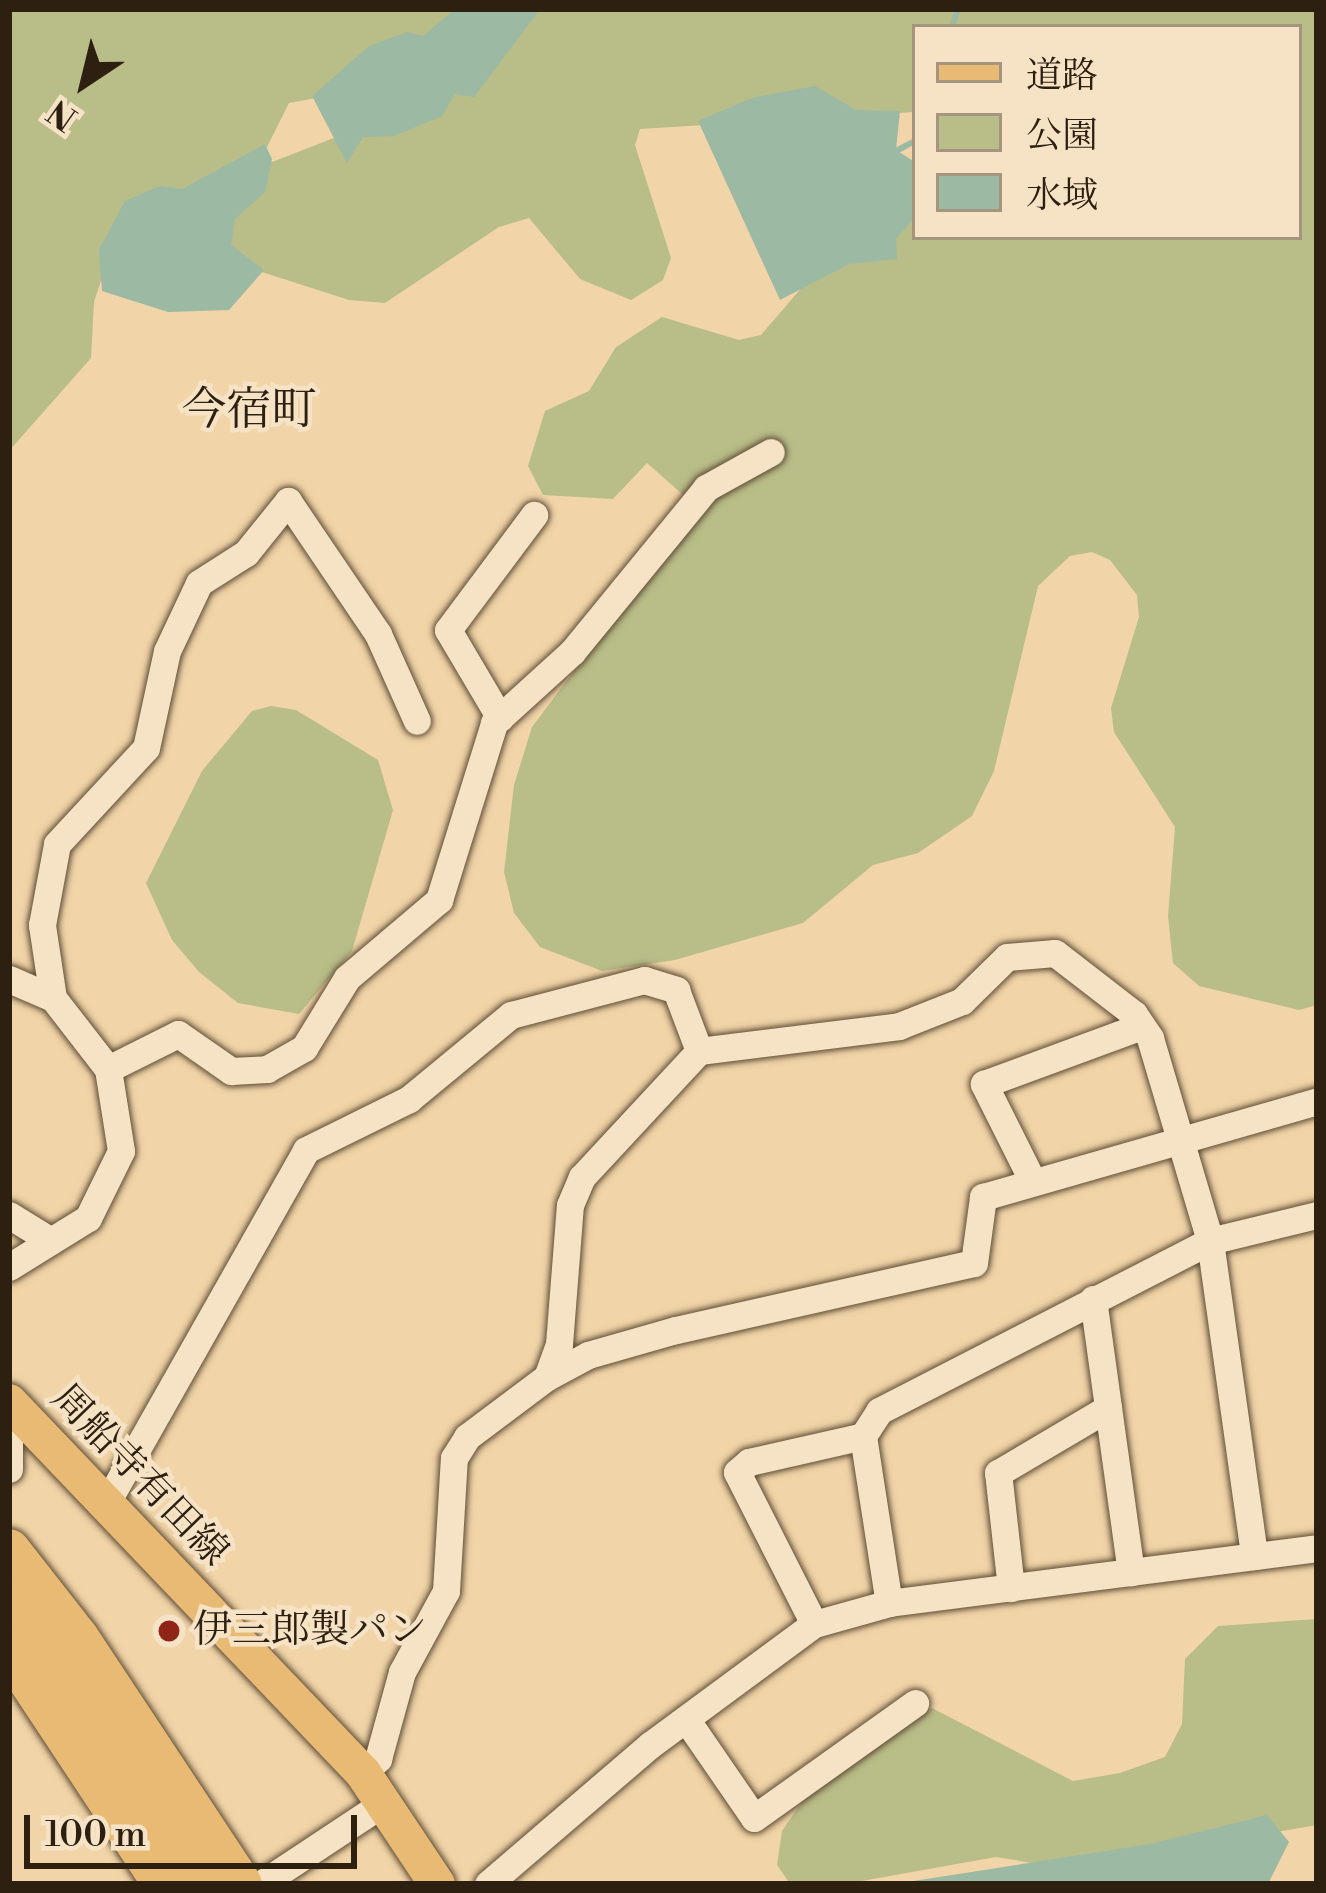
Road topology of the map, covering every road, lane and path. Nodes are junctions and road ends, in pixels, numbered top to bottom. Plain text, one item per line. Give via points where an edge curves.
1 (771, 452) dead end
2 (534, 515) dead end
3 (500, 718) junction
4 (417, 721) dead end
5 (9, 979) edge
6 (53, 998) junction
7 (1142, 1026) junction
8 (699, 1051) junction
9 (108, 1069) junction
10 (1317, 1101) edge
11 (1184, 1138) junction
12 (1033, 1182) junction
13 (9, 1215) edge
14 (1317, 1215) edge
15 (51, 1240) junction
16 (1210, 1241) junction
17 (9, 1267) edge
18 (1093, 1299) junction
19 (547, 1377) junction
20 (9, 1402) edge
21 (1108, 1408) junction
22 (863, 1436) junction
23 (9, 1441) edge
24 (9, 1469) edge
25 (107, 1502) junction
26 (1317, 1548) edge
27 (9, 1550) edge
28 (1254, 1556) junction
29 (1131, 1573) junction
30 (1011, 1588) junction
31 (9, 1600) edge
32 (889, 1603) junction
33 (814, 1624) junction
34 (9, 1650) edge
35 (9, 1681) edge
36 (915, 1702) dead end
37 (686, 1719) junction
38 (372, 1789) junction
39 (143, 1884) edge
40 (164, 1884) edge
41 (201, 1884) edge
42 (241, 1884) edge
43 (261, 1884) edge
44 (437, 1884) edge
45 (488, 1884) edge

1 - 3 street via 706,488 572,652
2 - 3 street via 448,630
3 - 9 street via 439,900 347,979 304,1048 267,1069 231,1071 178,1034
4 - 6 street via 378,634 288,501 246,553 199,583 167,651 146,748 57,844 42,925
5 - 6 street
6 - 9 street
7 - 8 street via 1055,952 1007,956 962,1001 899,1026
7 - 11 street
7 - 12 street via 984,1084
8 - 19 street via 582,1177 563,1242 559,1344
8 - 25 street via 676,990 644,980 511,1015 409,1099 306,1150
9 - 15 street via 121,1150 88,1218
10 - 11 street
11 - 12 street
11 - 16 street
12 - 19 street via 983,1197 974,1263 676,1330 588,1355
13 - 15 street
14 - 16 street
15 - 17 street
16 - 18 street
16 - 28 street
18 - 21 street
18 - 22 street via 879,1411
19 - 38 street via 467,1437 454,1459 446,1592 402,1672
20 - 25 main road, 周船寺有田線
21 - 29 street
21 - 30 street via 998,1473
22 - 32 street
22 - 33 street via 749,1462 737,1472
23 - 24 street
25 - 38 main road, 周船寺有田線
26 - 28 street
27 - 42 highway
28 - 29 street
29 - 30 street
30 - 32 street
31 - 41 highway
32 - 33 street
33 - 37 street
34 - 40 highway
35 - 39 highway
36 - 37 street via 754,1818
37 - 45 street
38 - 43 street
38 - 44 main road, 周船寺有田線

